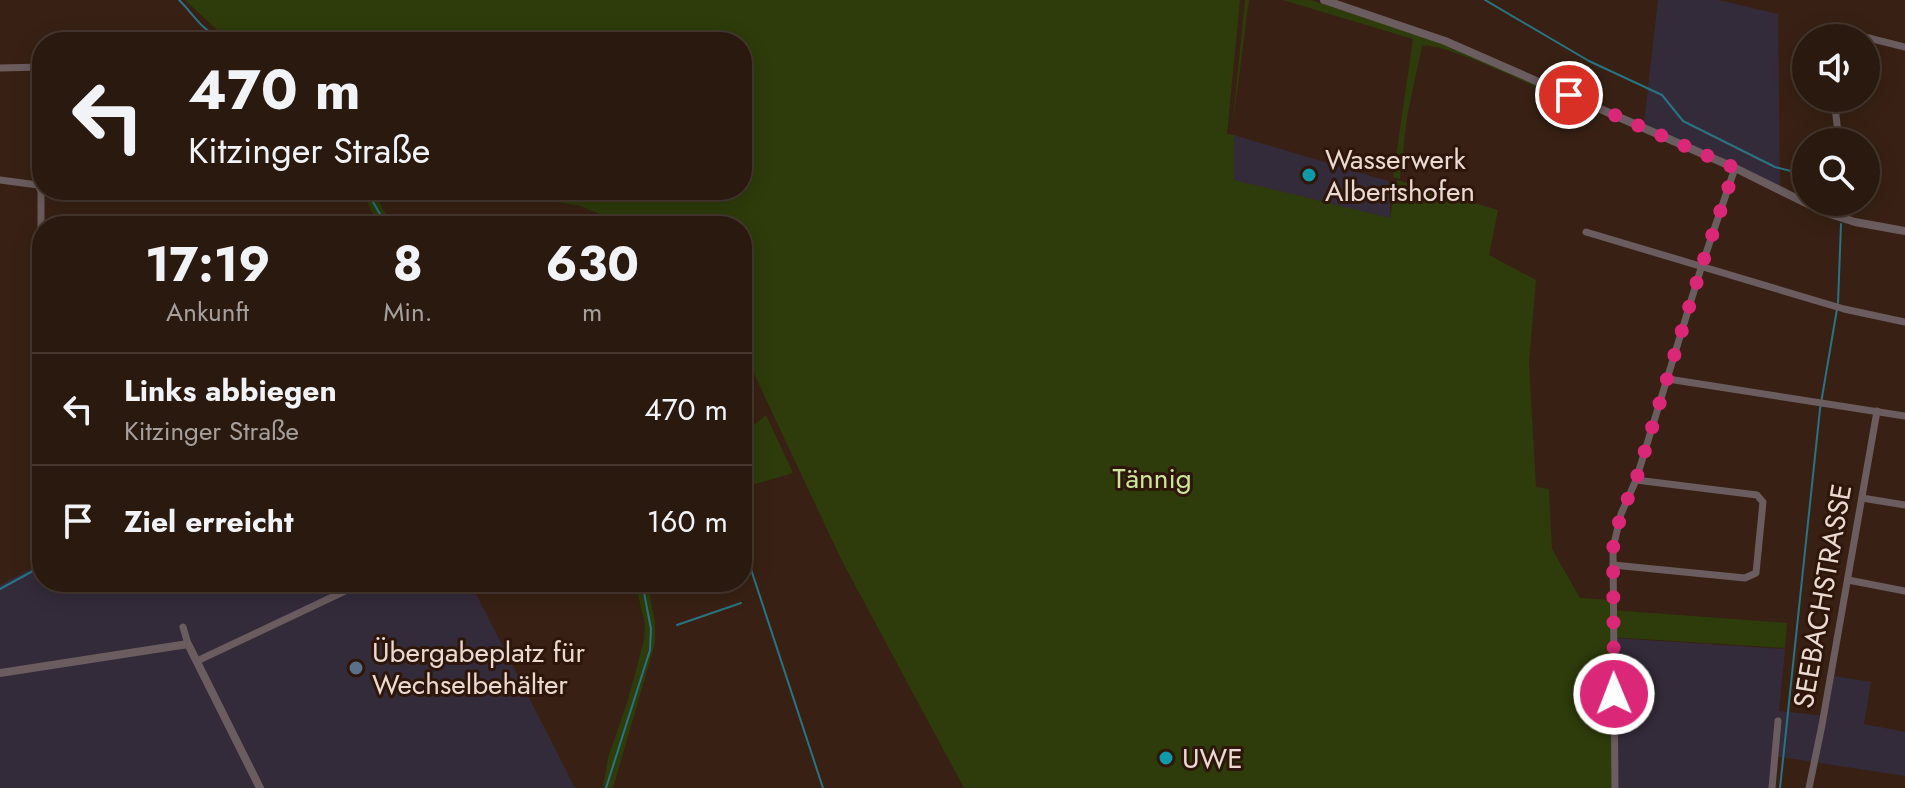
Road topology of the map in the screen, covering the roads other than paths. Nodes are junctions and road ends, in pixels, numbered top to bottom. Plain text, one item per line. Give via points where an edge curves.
1 (1324, 0) edge
2 (1880, 41) edge
3 (1905, 47) edge
4 (32, 67) edge
5 (0, 68) edge
6 (1735, 168) junction
7 (0, 180) edge
8 (32, 184) edge
9 (1845, 216) edge
10 (1845, 219) junction
11 (1905, 231) edge
12 (1586, 232) dead end
13 (1702, 265) junction
14 (1905, 322) edge
15 (1668, 379) junction
16 (1877, 411) junction
17 (1905, 416) edge
18 (1636, 480) junction
19 (1862, 498) junction
20 (1905, 505) edge
21 (1613, 565) junction
22 (1848, 580) junction
23 (1905, 591) edge
24 (343, 592) edge
25 (183, 627) dead end
26 (188, 644) junction
27 (197, 661) junction
28 (0, 673) edge
29 (1778, 721) dead end
30 (260, 788) edge
31 (1615, 788) edge
32 (1772, 788) edge
33 (1809, 788) edge

1 - 6 street via 1445,41
2 - 3 street
4 - 5 street
6 - 10 street
6 - 13 street
7 - 8 street
9 - 10 street
10 - 11 street
12 - 13 street
13 - 14 street
13 - 15 street
15 - 16 street
15 - 18 street
16 - 17 street
16 - 19 street, SEEBACHSTRASSE
18 - 21 street via 1621,514
18 - 21 street via 1757,495 1763,502 1756,573 1745,578
19 - 20 street
19 - 22 street, SEEBACHSTRASSE
21 - 31 street
22 - 23 street
22 - 33 street, SEEBACHSTRASSE
24 - 27 street
25 - 26 street
26 - 27 street
26 - 28 street
27 - 30 street
29 - 32 street, SEEBACHSTRASSE

